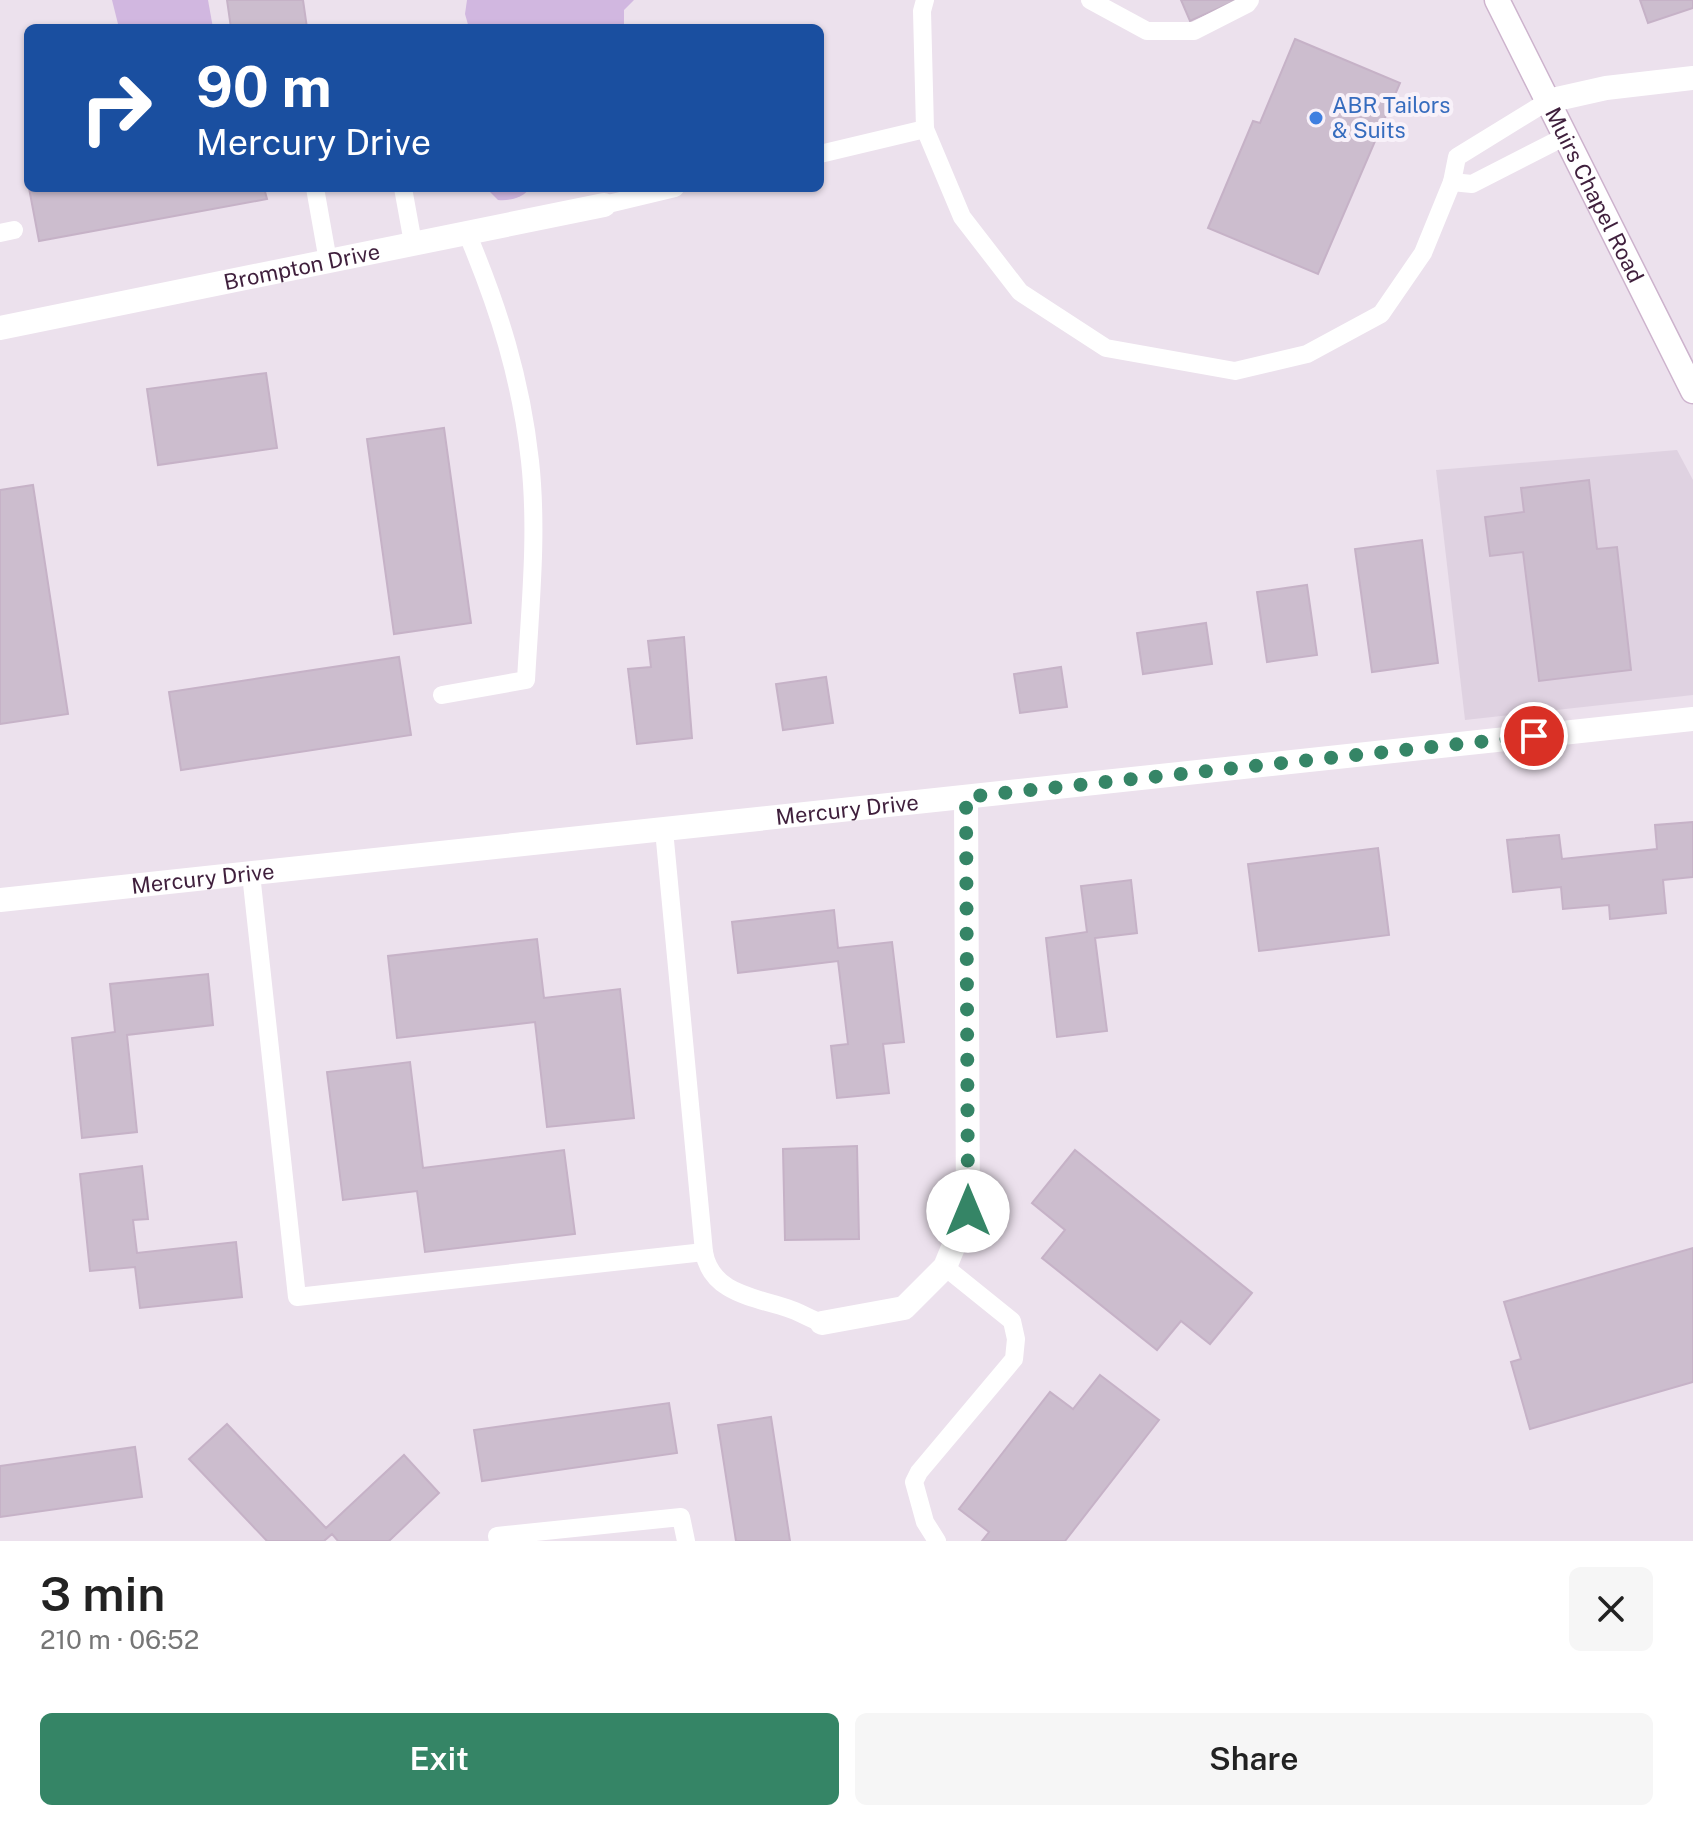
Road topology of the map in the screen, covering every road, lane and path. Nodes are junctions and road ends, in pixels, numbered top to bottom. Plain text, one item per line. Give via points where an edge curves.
1 (925, 0) edge
2 (1090, 0) edge
3 (1250, 0) edge
4 (1497, 0) edge
5 (1693, 78) edge
6 (1548, 101) junction
7 (925, 129) junction
8 (1566, 136) junction
9 (824, 153) edge
10 (1452, 182) junction
11 (316, 192) edge
12 (404, 192) edge
13 (658, 192) edge
14 (604, 205) joint
15 (467, 233) junction
16 (413, 243) junction
17 (328, 261) junction
18 (0, 328) edge
19 (1693, 391) edge
20 (442, 695) dead end
21 (1693, 719) edge
22 (966, 797) junction
23 (664, 830) junction
24 (251, 874) junction
25 (0, 900) edge
26 (704, 1252) junction
27 (945, 1267) junction
28 (822, 1323) joint
29 (498, 1541) edge
30 (686, 1541) edge
31 (937, 1541) edge

1 - 7 lane
2 - 3 lane via 1147,31 1194,31
4 - 6 street, Muirs Chapel Road
5 - 6 street
6 - 8 street, Muirs Chapel Road
6 - 10 lane via 1457,157
7 - 9 lane
7 - 10 lane via 962,217 1020,292 1106,348 1235,371 1307,354 1381,314 1423,253
8 - 10 lane via 1472,184
8 - 19 street, Muirs Chapel Road
11 - 17 lane
12 - 16 lane
13 - 14 lane
14 - 15 street, Brompton Drive
15 - 16 street, Brompton Drive
15 - 20 lane via 513,359 531,463 526,680
16 - 17 street, Brompton Drive
17 - 18 street, Brompton Drive
21 - 22 street, Mercury Drive
22 - 23 street, Mercury Drive
22 - 27 street via 968,1211
23 - 24 street, Mercury Drive
23 - 26 lane
24 - 25 street, Mercury Drive
24 - 26 lane via 297,1297
26 - 28 lane via 713,1276 727,1289
27 - 28 street via 904,1308
27 - 31 lane via 1012,1321 1016,1339 1014,1359 914,1482 925,1522
29 - 30 lane via 497,1536 681,1517

